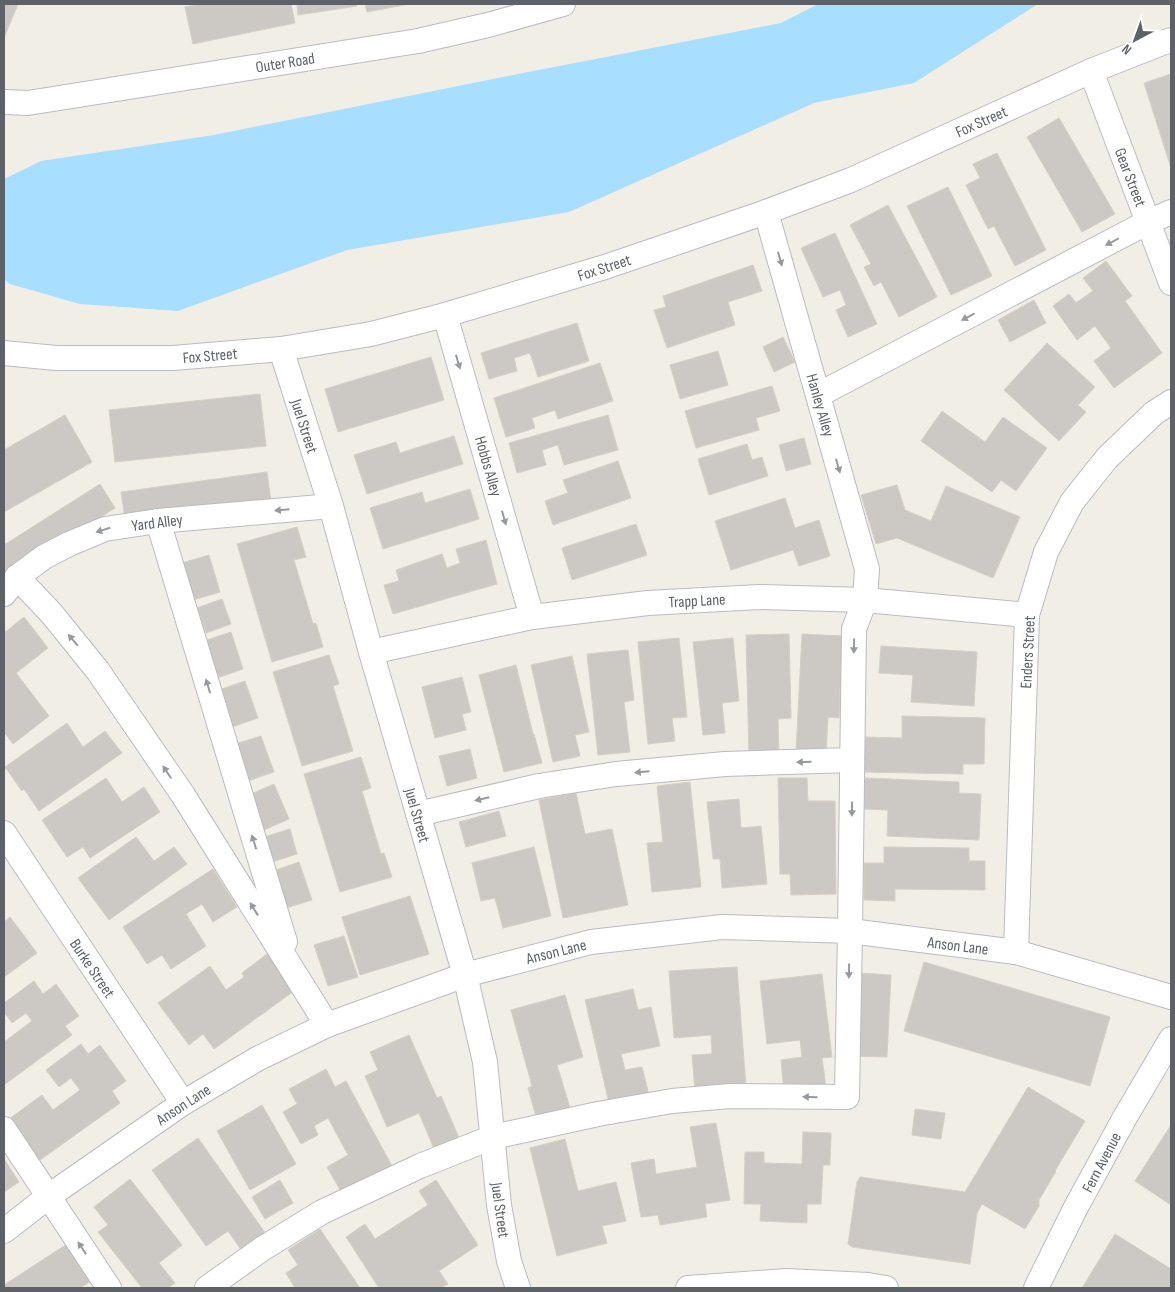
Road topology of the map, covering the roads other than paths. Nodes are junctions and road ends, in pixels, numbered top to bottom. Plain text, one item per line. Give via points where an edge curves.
1 (563, 4) edge
2 (1171, 40) edge
3 (1091, 72) junction
4 (4, 102) edge
5 (766, 212) junction
6 (1171, 212) edge
7 (1148, 222) junction
8 (1171, 283) edge
9 (445, 315) junction
10 (281, 349) junction
11 (4, 354) edge
12 (818, 395) junction
13 (1171, 402) edge
14 (330, 506) junction
15 (158, 521) junction
16 (11, 586) edge
17 (865, 600) junction
18 (1027, 615) junction
19 (532, 617) junction
20 (371, 652) junction
21 (852, 760) junction
22 (418, 814) junction
23 (4, 833) edge
24 (850, 931) junction
25 (1016, 952) junction
26 (294, 972) junction
27 (465, 975) junction
28 (1171, 996) edge
29 (327, 1025) junction
30 (1171, 1039) edge
31 (183, 1102) junction
32 (4, 1129) edge
33 (493, 1137) junction
34 (48, 1196) junction
35 (4, 1231) edge
36 (109, 1288) edge
37 (207, 1288) edge
38 (518, 1288) edge
39 (688, 1288) edge
40 (886, 1288) edge
41 (1036, 1288) edge

1 - 4 street, Outer Road via 418,41 28,103
2 - 3 street, Fox Street
3 - 5 street, Fox Street via 850,180
3 - 7 street, Gear Street
5 - 9 street, Fox Street via 605,267
5 -> 12 street, Hanley Alley
6 - 7 street
7 - 8 street, Gear Street
7 -> 12 street
9 - 10 street, Fox Street via 371,334
9 -> 19 street, Hobbs Alley
10 - 11 street, Fox Street via 173,358 56,358
10 - 14 street, Juel Street
12 -> 17 street, Hanley Alley via 867,569
13 - 18 street, Enders Street via 1154,413 1107,458 1072,502 1046,552
14 -> 15 street, Yard Alley
14 - 20 street, Juel Street
15 -> 16 street, Yard Alley via 105,529 69,544 44,557
26 -> 15 street
26 -> 16 street via 183,795 98,671 52,614
17 - 18 street, Trapp Lane
17 - 19 street, Trapp Lane via 759,597 648,603
17 -> 21 street, Hanley Alley via 854,629
18 - 25 street, Enders Street
19 - 20 street, Trapp Lane
20 - 22 street, Juel Street
21 -> 22 street via 725,764 616,774 539,786
21 -> 24 street, Hanley Alley
22 - 27 street, Juel Street
23 - 31 street, Burke Street
24 - 25 street, Anson Lane
24 - 27 street, Anson Lane via 722,927 590,942
24 -> 33 street, Hanley Alley via 846,1097 730,1096 672,1100
25 - 28 street, Anson Lane
26 - 29 street
27 - 29 street, Anson Lane
27 - 33 street, Juel Street via 485,1062
29 - 31 street, Anson Lane via 256,1059
30 - 41 street, Fern Avenue via 1075,1209
31 - 34 street, Anson Lane
32 - 34 street
33 - 37 street via 420,1166 322,1212
33 - 38 street, Juel Street via 499,1205 509,1261
34 - 35 street, Anson Lane
36 -> 34 street
39 - 40 street via 787,1281

